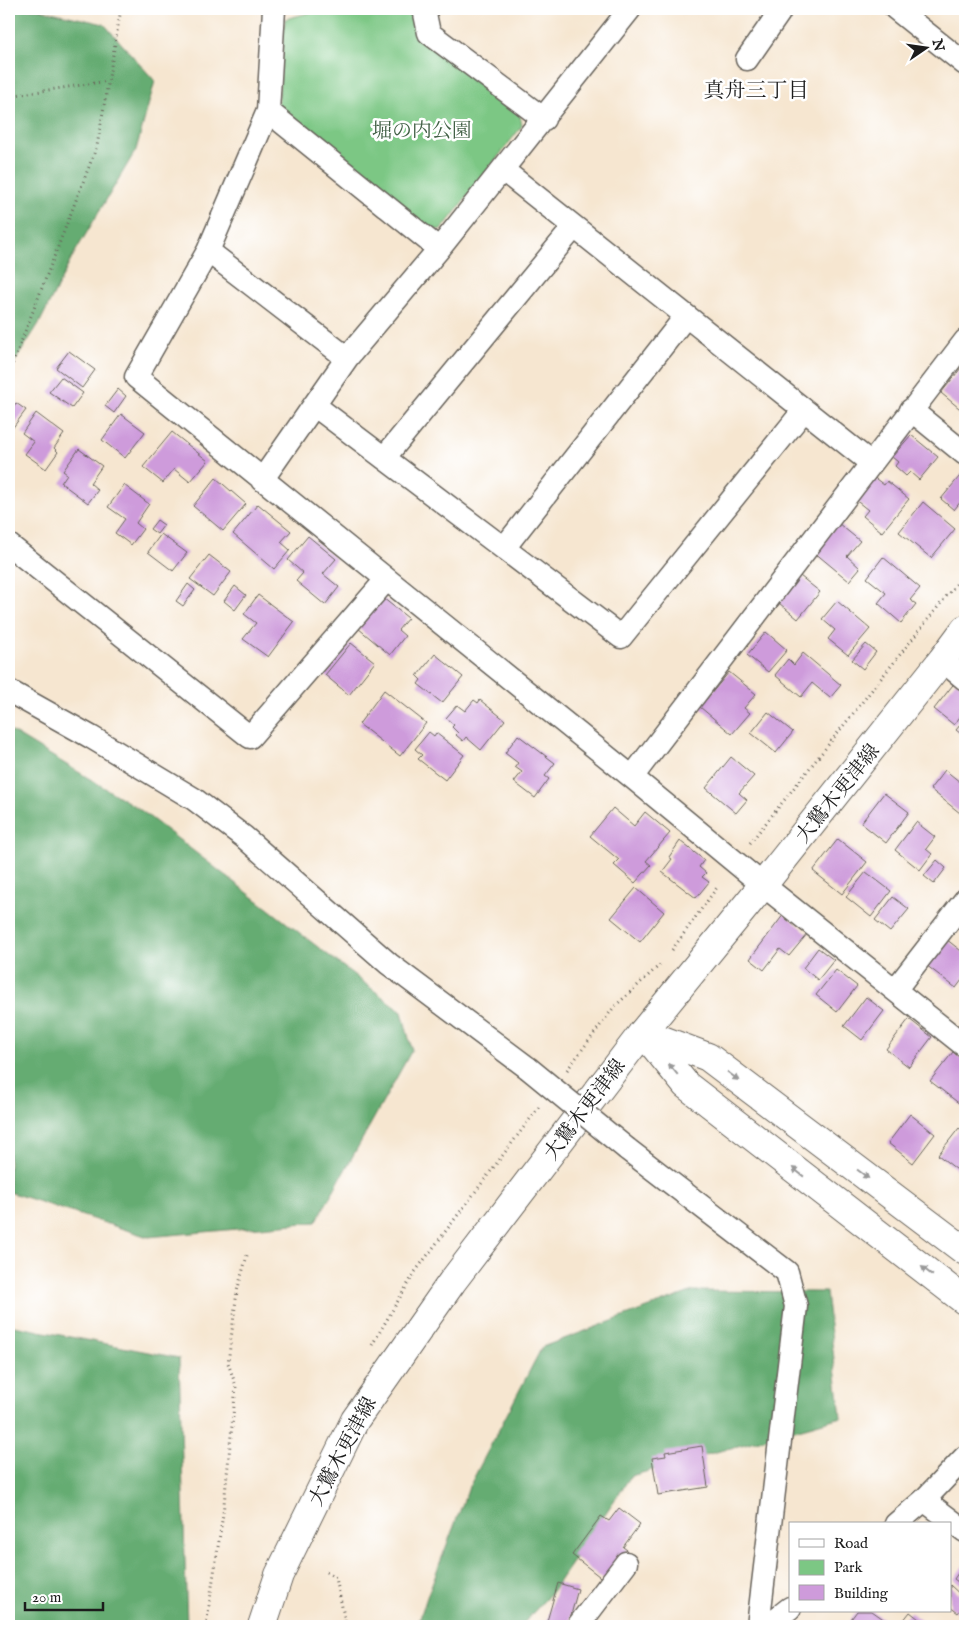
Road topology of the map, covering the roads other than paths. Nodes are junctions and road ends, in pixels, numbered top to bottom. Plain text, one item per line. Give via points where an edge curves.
1 (424, 9) edge
2 (630, 9) edge
3 (774, 9) edge
4 (896, 9) edge
5 (279, 10) edge
6 (747, 59) dead end
7 (965, 64) edge
8 (268, 111) junction
9 (544, 119) junction
10 (503, 170) junction
11 (574, 227) junction
12 (438, 250) junction
13 (208, 252) junction
14 (686, 316) junction
15 (965, 341) edge
16 (347, 358) junction
17 (314, 405) junction
18 (804, 410) junction
19 (911, 410) junction
20 (965, 454) edge
21 (384, 458) junction
22 (871, 463) junction
23 (262, 480) junction
24 (9, 545) edge
25 (504, 548) junction
26 (386, 580) junction
27 (965, 629) edge
28 (942, 660) junction
29 (965, 679) edge
30 (9, 691) edge
31 (632, 777) junction
32 (763, 885) junction
33 (965, 900) edge
34 (896, 990) junction
35 (643, 1032) junction
36 (965, 1046) edge
37 (965, 1251) edge
38 (965, 1301) edge
39 (965, 1457) edge
40 (924, 1500) junction
41 (898, 1522) edge
42 (965, 1531) edge
43 (626, 1563) dead end
44 (789, 1609) edge
45 (262, 1626) edge
46 (578, 1626) edge
47 (758, 1626) edge
48 (766, 1626) edge

1 - 9 street via 429,33
2 - 9 street
3 - 6 street via 779,13
4 - 7 street
5 - 8 street
8 - 12 street
8 - 13 street
9 - 10 street
10 - 11 street
10 - 12 street
11 - 14 street
11 - 21 street
12 - 16 street
13 - 16 street
13 - 23 street via 136,378
14 - 18 street
14 - 25 street
15 - 19 street
16 - 17 street
17 - 21 street
17 - 23 street
18 - 22 street
18 - 25 street via 621,637
19 - 20 street
19 - 22 street
21 - 25 street
22 - 31 street
23 - 26 street
24 - 26 street via 250,737
26 - 31 street
27 - 28 main road, 大鷲木更津線
28 - 29 street
28 - 32 main road, 大鷲木更津線
30 - 47 street, bridge via 194,799 244,837 389,964 528,1068 787,1272 796,1306
31 - 32 street
32 - 34 street
32 - 35 main road, 大鷲木更津線
33 - 34 street
34 - 36 street
35 -> 37 main road via 708,1057
38 -> 35 main road via 686,1085
35 - 45 main road, 大鷲木更津線 via 452,1282 354,1420 279,1575
39 - 40 street
40 - 41 street
40 - 42 street
43 - 46 street
44 - 48 street

